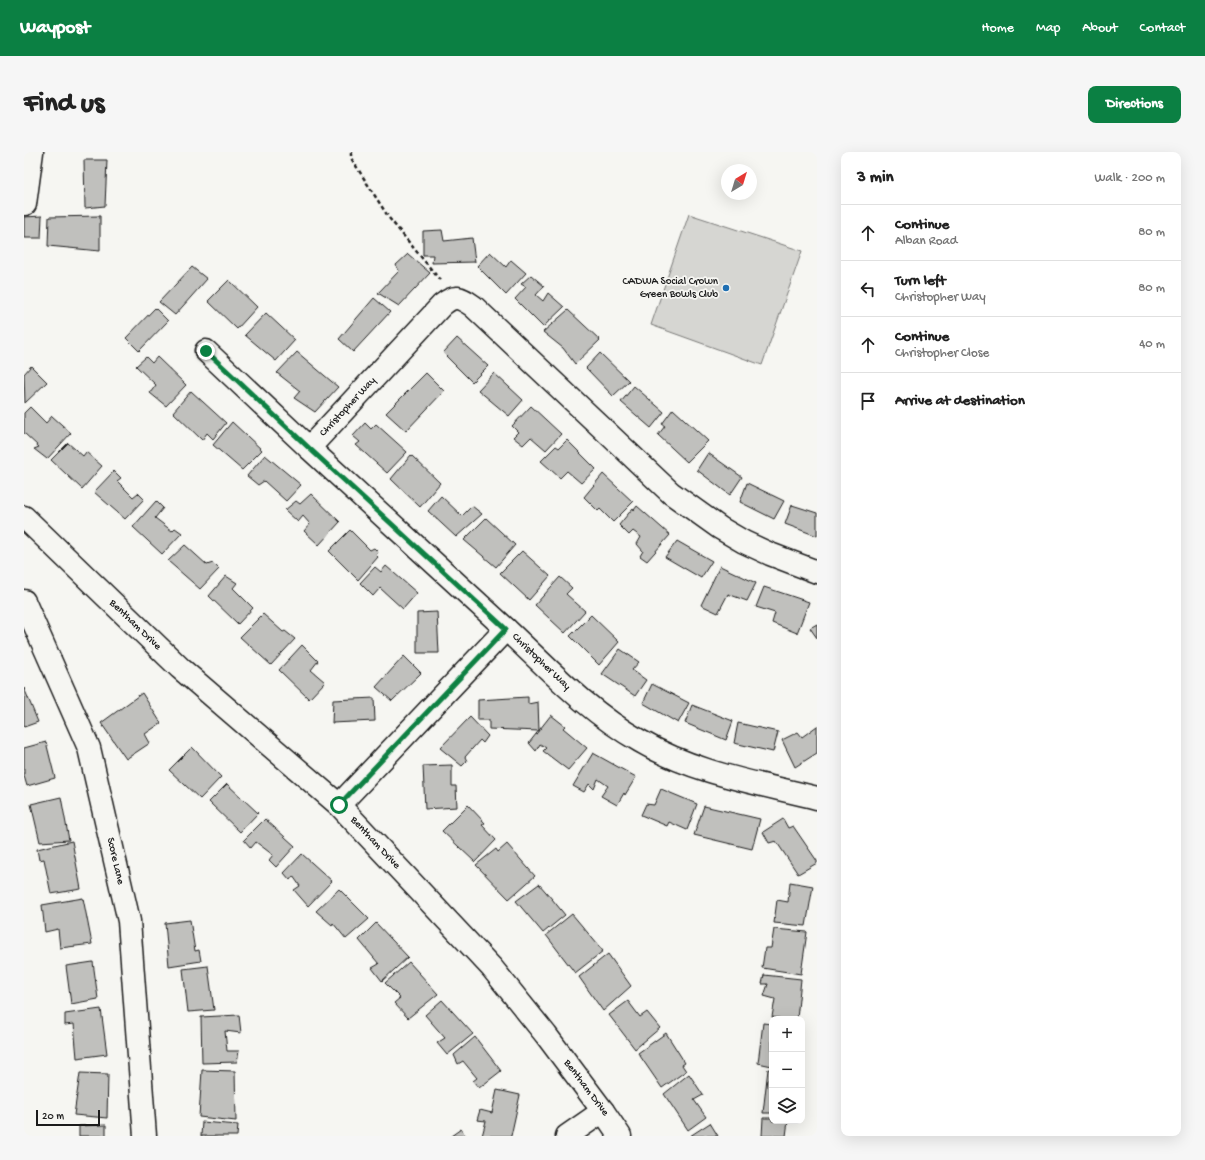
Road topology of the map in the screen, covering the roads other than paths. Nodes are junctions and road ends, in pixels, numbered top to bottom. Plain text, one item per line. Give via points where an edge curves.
1 (32, 152) edge
2 (25, 204) dead end
3 (206, 351) dead end
4 (309, 448) junction
5 (24, 517) edge
6 (817, 572) edge
7 (25, 605) edge
8 (506, 629) junction
9 (817, 798) edge
10 (339, 805) junction
11 (603, 1111) junction
12 (145, 1136) edge
13 (567, 1136) edge
14 (620, 1136) edge

1 - 2 street
3 - 4 street
4 - 6 street, Christopher Way via 442,305 454,297 459,298 473,306 671,493 744,542
4 - 8 street, Christopher Way
5 - 10 street, Bentham Drive via 180,668
7 - 12 street, Score Lane via 89,748 129,921
8 - 9 street, Christopher Way via 575,695 641,742 678,760 717,773
8 - 10 street
10 - 11 street, Bentham Drive via 492,968
11 - 13 street
11 - 14 street, Bentham Drive

